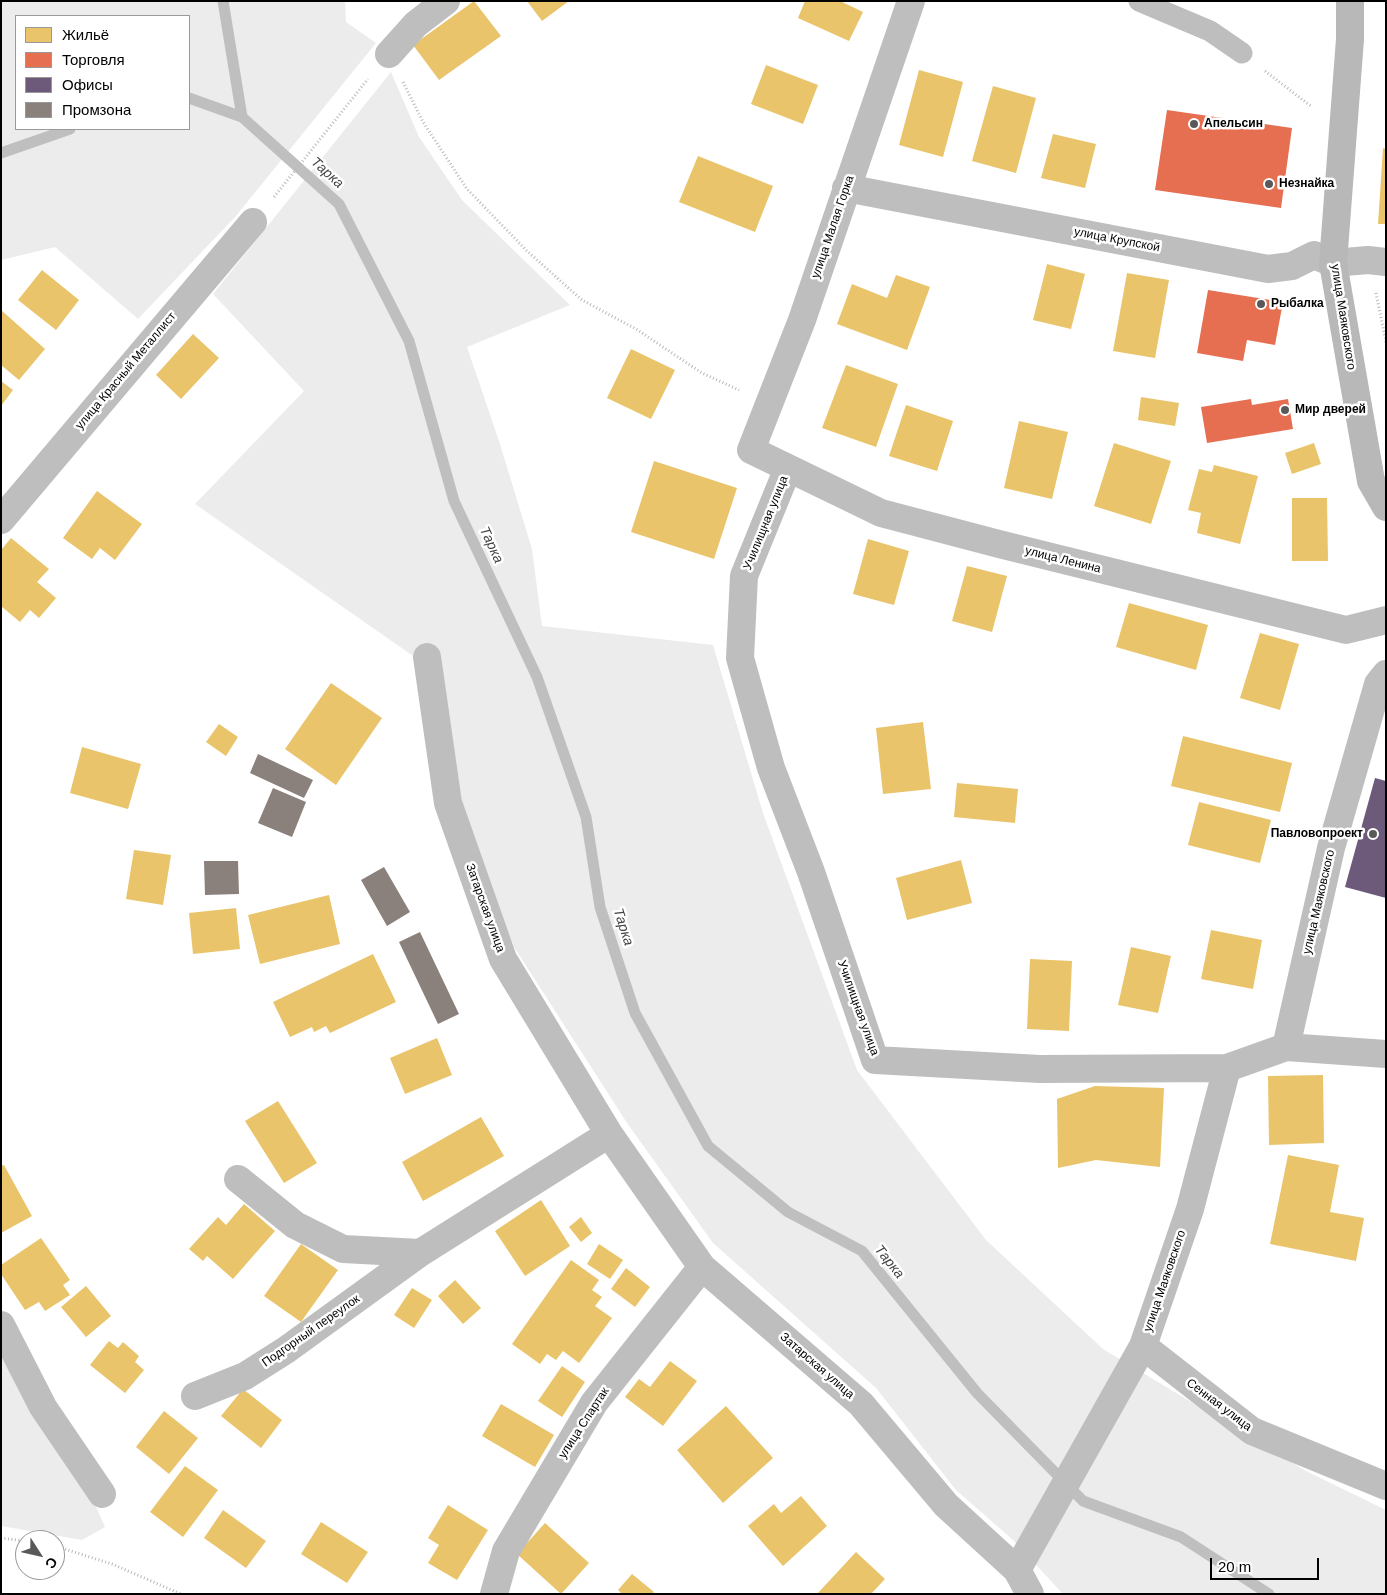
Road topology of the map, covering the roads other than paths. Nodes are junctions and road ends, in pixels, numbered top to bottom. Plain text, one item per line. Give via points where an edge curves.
1 (446, 1) edge
2 (911, 1) edge
3 (1139, 1) edge
4 (1350, 1) edge
5 (1242, 53) road end
6 (389, 54) road end
7 (846, 188) junction
8 (253, 222) road end
9 (1377, 261) edge
10 (1333, 263) junction
11 (751, 450) joint
12 (788, 468) junction
13 (1386, 507) edge
14 (1, 520) edge
15 (1386, 620) edge
16 (427, 657) dead end
17 (1386, 674) edge
18 (1286, 1047) junction
19 (1386, 1054) edge
20 (1227, 1068) junction
21 (609, 1134) junction
22 (238, 1179) dead end
23 (420, 1253) junction
24 (702, 1267) junction
25 (1, 1324) edge
26 (1143, 1346) junction
27 (195, 1396) dead end
28 (1386, 1486) edge
29 (102, 1494) dead end
30 (1017, 1570) junction
31 (494, 1594) edge
32 (1030, 1594) edge

1 - 6 street via 416,24
2 - 7 street, улица Малая Горка
3 - 5 lane via 1210,31
4 - 10 street, улица Маяковского
7 - 10 street, улица Крупской via 1268,269 1292,266 1314,255
7 - 11 street, улица Малая Горка via 802,320
8 - 14 street, улица Красный Металлист
9 - 10 street, улица Крупской
10 - 13 street, улица Маяковского via 1371,480
11 - 12 street, улица Ленина
12 - 15 street, улица Ленина via 880,513 999,544 1346,630
12 - 20 street, Училищная улица via 744,576 740,658 771,768 811,872 875,1060 1040,1069
16 - 21 street, Затарская улица via 448,804 503,959
17 - 18 street, улица Маяковского via 1378,684 1331,848
18 - 19 street, Училищная улица
18 - 20 street, Училищная улица
20 - 26 street, улица Маяковского via 1190,1209
21 - 23 street
21 - 24 street, Затарская улица
22 - 23 street via 295,1225 343,1249
23 - 27 street, Подгорный переулок via 286,1350 245,1376
24 - 30 street, Затарская улица via 861,1404 946,1505
24 - 31 street, улица Спартак via 594,1403 506,1551
25 - 29 street via 43,1408
26 - 28 street, Сенная улица via 1252,1431
26 - 30 street, улица Маяковского
30 - 32 street, Затарская улица

